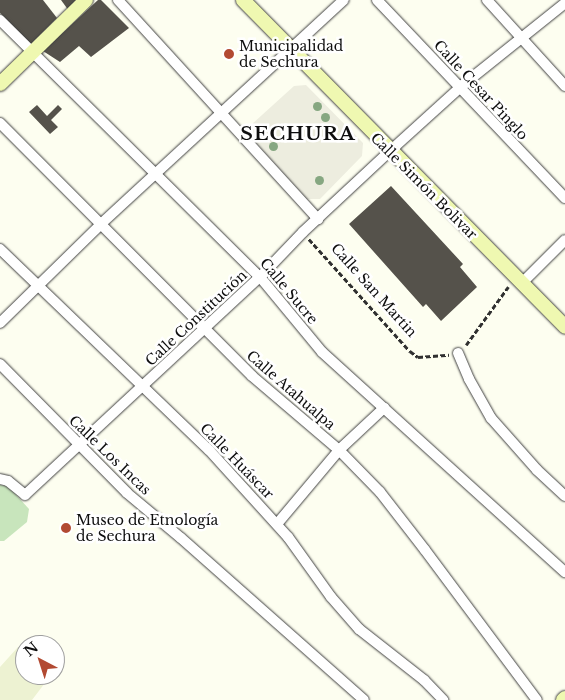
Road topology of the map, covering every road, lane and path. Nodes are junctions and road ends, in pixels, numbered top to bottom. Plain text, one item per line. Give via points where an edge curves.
1 (86, 0) edge
2 (118, 0) edge
3 (243, 0) edge
4 (344, 0) edge
5 (378, 0) edge
6 (487, 0) edge
7 (565, 3) edge
8 (0, 20) edge
9 (522, 38) junction
10 (291, 50) junction
11 (32, 51) junction
12 (0, 84) edge
13 (565, 86) edge
14 (460, 87) junction
15 (220, 115) junction
16 (0, 123) edge
17 (390, 151) junction
18 (156, 174) junction
19 (565, 198) edge
20 (318, 219) junction
21 (102, 223) junction
22 (303, 232) junction
23 (565, 240) edge
24 (0, 250) edge
25 (260, 277) junction
26 (518, 281) junction
27 (37, 286) junction
28 (0, 323) edge
29 (565, 327) edge
30 (206, 328) junction
31 (458, 353) junction
32 (0, 364) edge
33 (144, 386) junction
34 (384, 408) junction
35 (79, 445) junction
36 (339, 450) junction
37 (0, 479) edge
38 (565, 496) edge
39 (277, 524) junction
40 (565, 572) edge
41 (364, 700) edge
42 (443, 700) edge
43 (537, 700) edge

1 - 11 street
2 - 15 street
3 - 10 street, Calle Simón Bolivar
4 - 10 street
5 - 14 street, Calle Cesar Pinglo
6 - 9 street
7 - 9 street, Calle Constitución
8 - 11 street, Calle Sucre
9 - 13 street
9 - 14 street, Calle Constitución
10 - 15 street
10 - 17 street, Calle Simón Bolivar
11 - 12 street
11 - 18 street, Calle Sucre
14 - 17 street, Calle Constitución
14 - 19 street, Calle Cesar Pinglo
15 - 18 street
15 - 20 street
16 - 21 street, Calle Atahualpa
17 - 20 street, Calle Constitución
17 - 26 street, Calle Simón Bolivar
18 - 21 street
18 - 25 street, Calle Sucre
20 - 22 street, Calle Constitución
21 - 27 street
21 - 30 street, Calle Atahualpa
22 - 25 street, Calle Constitución
22 - 31 path, Calle San Martin via 418,358
23 - 26 street
24 - 27 street, Calle Huáscar
25 - 30 street, Calle Constitución
25 - 34 street, Calle Sucre via 322,352
26 - 29 street, Calle Simón Bolivar
26 - 31 path
27 - 28 street
27 - 33 street, Calle Huáscar
30 - 33 street, Calle Constitución
30 - 36 street, Calle Atahualpa via 252,376
31 - 38 street via 491,418
32 - 35 street, Calle Los Incas
33 - 35 street, Calle Constitución
33 - 39 street, Calle Huáscar
34 - 36 street
34 - 40 street, Calle Sucre
35 - 37 street, Calle Constitución via 25,494
35 - 41 street, Calle Los Incas via 127,492
36 - 39 street
36 - 43 street, Calle Atahualpa via 380,492
39 - 42 street, Calle Huáscar via 345,614 377,645 424,680

